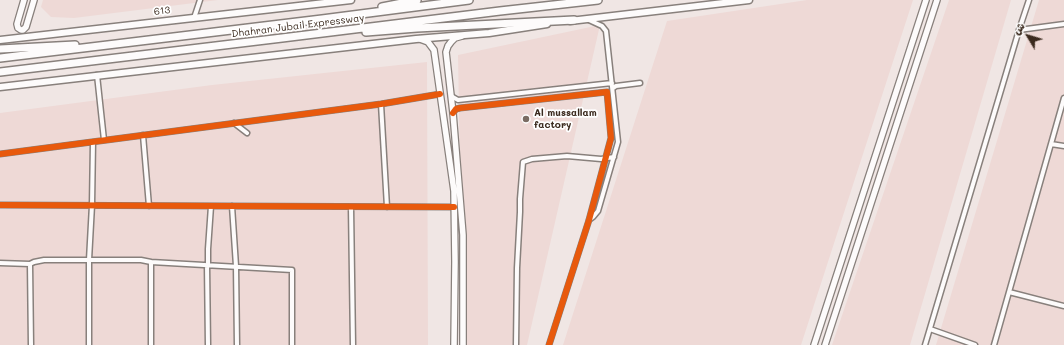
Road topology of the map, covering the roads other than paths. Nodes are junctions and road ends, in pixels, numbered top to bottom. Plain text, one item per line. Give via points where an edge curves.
1 (24, 0) edge
2 (34, 0) edge
3 (200, 0) edge
4 (318, 0) edge
5 (351, 0) edge
6 (417, 0) edge
7 (469, 0) edge
8 (598, 0) edge
9 (749, 0) edge
10 (926, 0) edge
11 (937, 0) edge
12 (1029, 0) edge
13 (338, 1) edge
14 (311, 4) junction
15 (194, 18) junction
16 (322, 19) junction
17 (588, 19) junction
18 (574, 20) junction
19 (1064, 24) edge
20 (1019, 30) junction
21 (467, 35) junction
22 (282, 38) junction
23 (416, 39) junction
24 (0, 40) edge
25 (129, 43) junction
26 (0, 49) edge
27 (0, 58) edge
28 (0, 72) edge
29 (97, 75) junction
30 (612, 83) junction
31 (640, 83) dead end
32 (0, 87) edge
33 (613, 89) junction
34 (607, 92) junction
35 (440, 94) junction
36 (505, 95) junction
37 (451, 96) junction
38 (1064, 98) edge
39 (381, 104) junction
40 (496, 104) junction
41 (453, 113) junction
42 (234, 123) junction
43 (247, 134) dead end
44 (143, 135) junction
45 (104, 140) junction
46 (93, 142) junction
47 (1051, 144) junction
48 (1064, 146) edge
49 (0, 154) edge
50 (614, 157) junction
51 (606, 159) junction
52 (0, 205) edge
53 (92, 206) junction
54 (149, 206) junction
55 (211, 206) junction
56 (232, 206) junction
57 (351, 206) junction
58 (387, 207) junction
59 (454, 207) junction
60 (589, 220) junction
61 (89, 260) junction
62 (151, 262) junction
63 (0, 263) edge
64 (30, 264) junction
65 (207, 265) junction
66 (236, 266) junction
67 (1009, 292) junction
68 (827, 304) junction
69 (1064, 306) edge
70 (930, 329) junction
71 (828, 337) junction
72 (30, 345) edge
73 (89, 345) edge
74 (151, 345) edge
75 (208, 345) edge
76 (237, 345) edge
77 (292, 345) edge
78 (353, 345) edge
79 (454, 345) edge
80 (463, 345) edge
81 (516, 345) edge
82 (549, 345) edge
83 (814, 345) edge
84 (826, 345) edge
85 (926, 345) edge
86 (975, 345) edge
87 (994, 345) edge

1 - 2 street via 17,24 21,30 26,27
3 - 15 street
4 - 14 street
5 - 13 main road, 613
6 - 16 highway
7 - 16 highway, Dhahran Jubail Expressway
8 - 22 highway, Dhahran Jubail Expressway
9 - 17 main road
10 - 68 street
11 - 71 street
12 - 20 street
13 - 14 main road, 613
14 - 15 main road, 613
15 - 24 main road, 613
16 - 25 highway, Dhahran Jubail Expressway
17 - 18 main road
17 - 30 street via 606,31
18 - 21 main road
18 - 22 highway
19 - 20 street
20 - 70 street
21 - 23 main road
21 - 37 street via 455,38 446,52
22 - 28 highway, Dhahran Jubail Expressway
23 - 29 main road
23 - 35 street via 428,42 434,50
25 - 26 highway
25 - 27 highway, Dhahran Jubail Expressway
29 - 32 main road
29 - 45 street
30 - 33 street
30 - 36 street
31 - 33 street via 616,86
33 - 34 street
33 - 50 street via 618,142
34 - 40 street
34 - 51 street via 611,138
35 - 39 street
35 - 59 street
36 - 37 street via 458,100
36 - 40 street
37 - 41 street
38 - 47 street
39 - 42 street
39 - 58 street
40 - 41 street via 460,108
41 - 80 street via 463,235
42 - 43 street
42 - 44 street
44 - 45 street
44 - 54 street
45 - 46 street
46 - 49 street
46 - 53 street
47 - 48 street
47 - 67 street
50 - 51 street
50 - 60 street via 598,211
51 - 60 street
51 - 81 street via 567,156 523,162
52 - 53 street
53 - 54 street
53 - 61 street
54 - 55 street
55 - 56 street
55 - 65 street
56 - 57 street
56 - 66 street
57 - 58 street
57 - 78 street
58 - 59 street
59 - 79 street
60 - 82 street
61 - 62 street
61 - 64 street via 44,260
61 - 73 street
62 - 65 street
62 - 74 street
63 - 64 street
64 - 72 street
65 - 66 street
65 - 75 street
66 - 76 street
66 - 77 street via 292,270
67 - 69 street
67 - 87 street
68 - 71 street via 831,301 835,304
68 - 83 street
70 - 85 street
70 - 86 street
71 - 84 street

